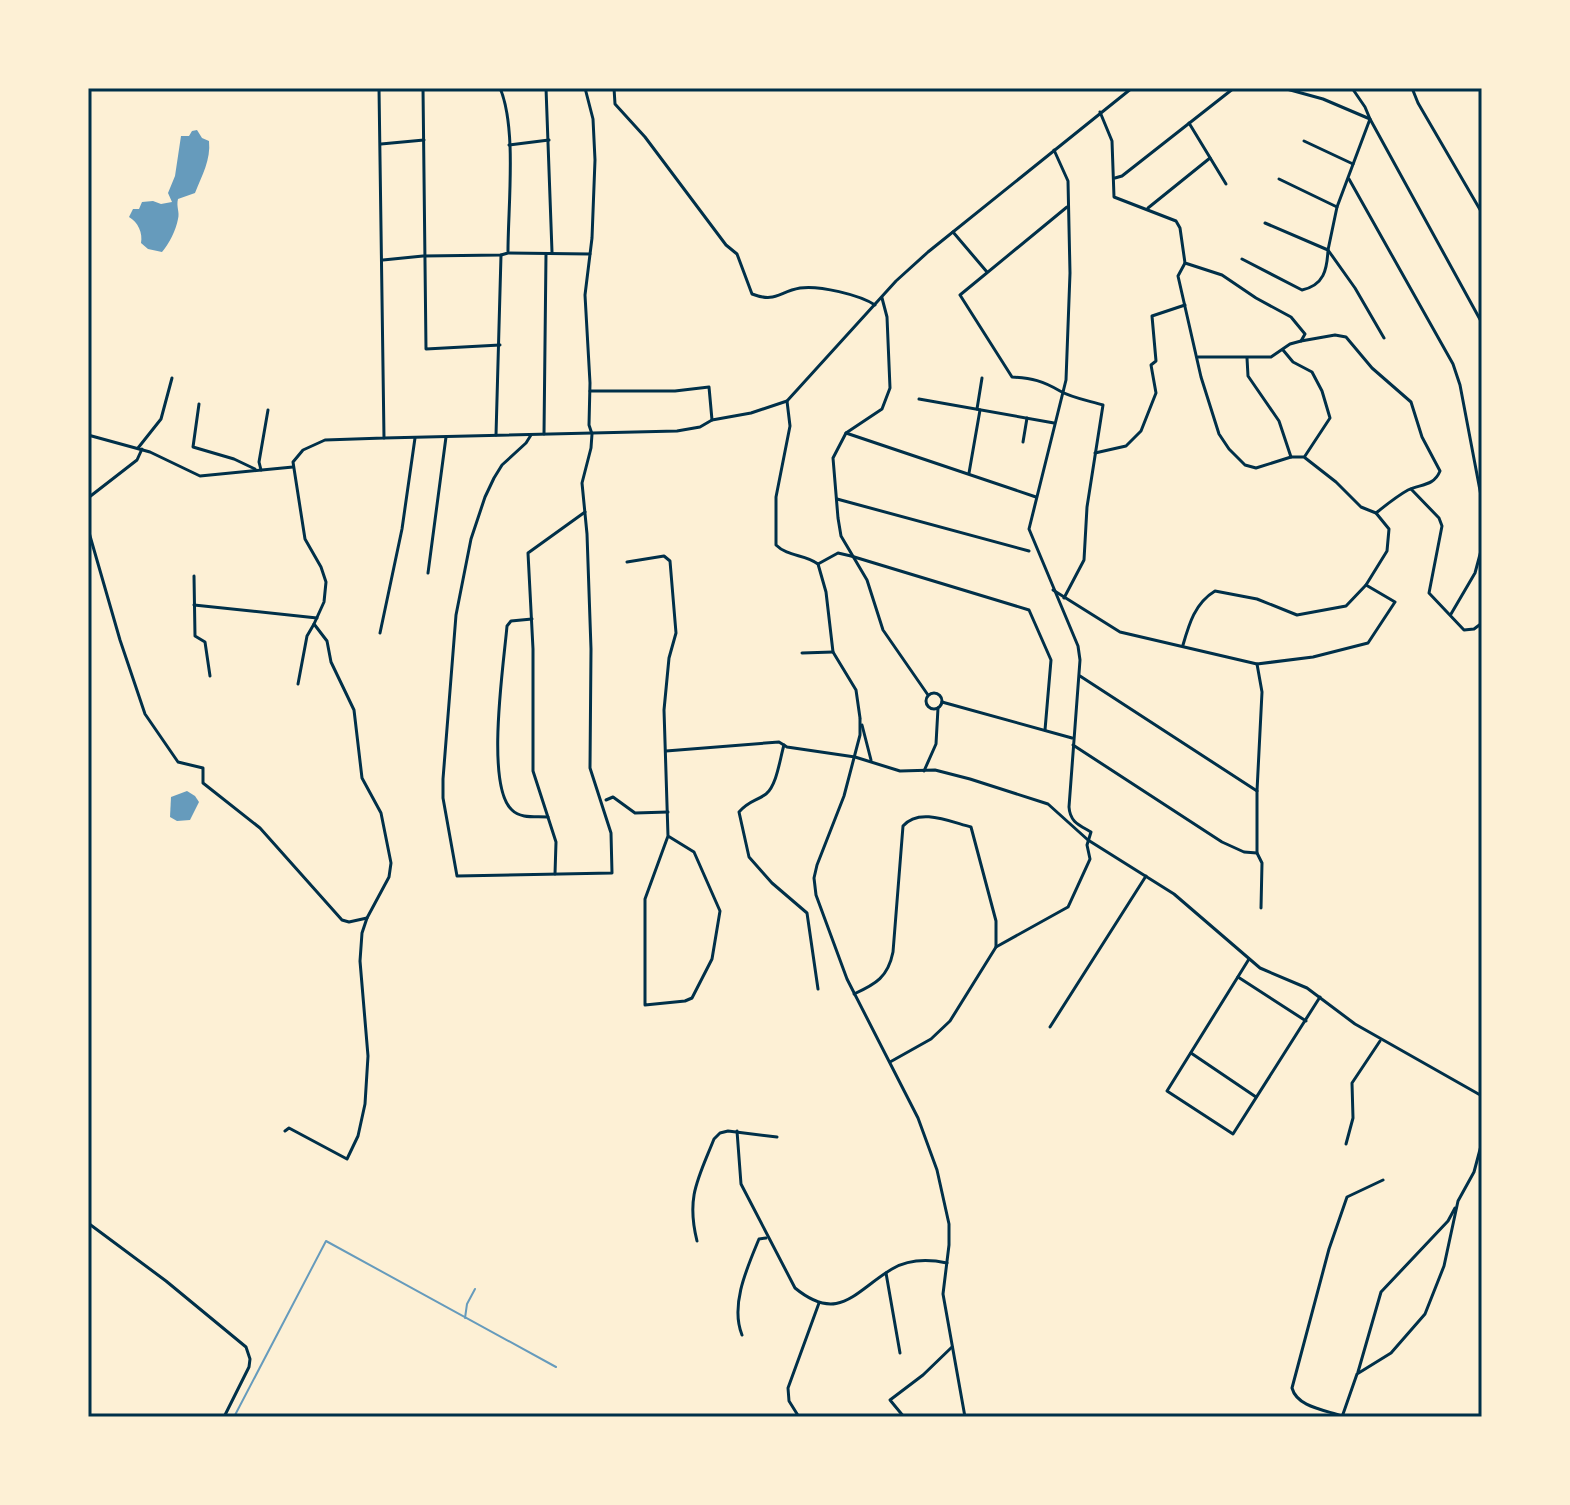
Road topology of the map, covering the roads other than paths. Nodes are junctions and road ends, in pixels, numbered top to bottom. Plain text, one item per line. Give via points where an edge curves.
1 (379, 88) edge
2 (423, 88) edge
3 (500, 88) edge
4 (546, 88) edge
5 (585, 88) edge
6 (614, 88) edge
7 (1132, 88) edge
8 (1234, 88) edge
9 (1283, 88) edge
10 (1352, 88) edge
11 (1412, 88) edge
12 (1100, 112) junction
13 (1370, 119) junction
14 (1189, 123) junction
15 (424, 140) junction
16 (549, 140) junction
17 (1304, 141) dead end
18 (381, 144) junction
19 (509, 145) junction
20 (1054, 150) junction
21 (1210, 158) junction
22 (1353, 164) junction
23 (1115, 178) junction
24 (1279, 179) dead end
25 (1349, 179) junction
26 (1226, 184) dead end
27 (1069, 206) junction
28 (1337, 207) junction
29 (1148, 208) junction
30 (1482, 213) edge
31 (1265, 223) dead end
32 (952, 231) junction
33 (1328, 250) junction
34 (552, 252) junction
35 (508, 253) junction
36 (546, 254) junction
37 (590, 254) junction
38 (501, 255) junction
39 (423, 256) junction
40 (1242, 259) dead end
41 (382, 260) junction
42 (1185, 263) junction
43 (987, 272) junction
44 (882, 298) junction
45 (875, 305) junction
46 (1185, 305) junction
47 (1482, 323) edge
48 (1384, 338) dead end
49 (1301, 341) junction
50 (500, 345) junction
51 (1283, 350) junction
52 (1198, 357) junction
53 (1247, 358) junction
54 (172, 378) dead end
55 (982, 378) dead end
56 (590, 391) junction
57 (1062, 392) junction
58 (919, 399) dead end
59 (787, 401) junction
60 (199, 404) dead end
61 (268, 410) dead end
62 (978, 410) junction
63 (1027, 418) junction
64 (712, 420) junction
65 (1054, 423) junction
66 (846, 433) junction
67 (544, 434) junction
68 (592, 434) junction
69 (88, 435) edge
70 (496, 435) junction
71 (531, 435) junction
72 (446, 437) junction
73 (384, 438) junction
74 (415, 438) junction
75 (1023, 442) dead end
76 (140, 448) junction
77 (1095, 453) junction
78 (1291, 457) junction
79 (1304, 457) junction
80 (293, 467) junction
81 (255, 469) junction
82 (261, 470) junction
83 (968, 474) junction
84 (1411, 489) junction
85 (1036, 497) junction
86 (88, 498) edge
87 (837, 499) junction
88 (1482, 501) edge
89 (585, 512) junction
90 (1376, 513) junction
91 (88, 529) edge
92 (1482, 547) edge
93 (1029, 551) dead end
94 (851, 556) junction
95 (627, 562) dead end
96 (818, 564) junction
97 (1482, 572) edge
98 (428, 573) dead end
99 (1475, 573) junction
100 (194, 576) dead end
101 (1366, 585) junction
102 (1053, 590) junction
103 (1064, 598) junction
104 (194, 605) junction
105 (1451, 614) junction
106 (318, 618) junction
107 (532, 619) junction
108 (1482, 623) edge
109 (314, 624) junction
110 (380, 633) dead end
111 (1183, 645) junction
112 (833, 652) junction
113 (802, 653) dead end
114 (1257, 664) junction
115 (210, 676) dead end
116 (1080, 676) junction
117 (298, 684) dead end
118 (928, 695) junction
119 (942, 702) junction
120 (938, 708) junction
121 (860, 719) junction
122 (1045, 730) junction
123 (1072, 738) junction
124 (784, 745) junction
125 (1073, 745) junction
126 (666, 751) junction
127 (855, 757) junction
128 (871, 761) junction
129 (924, 771) junction
130 (1257, 791) junction
131 (606, 800) dead end
132 (668, 812) junction
133 (548, 817) junction
134 (668, 836) junction
135 (1088, 840) junction
136 (1257, 853) junction
137 (555, 874) junction
138 (1146, 876) junction
139 (1261, 908) dead end
140 (367, 918) junction
141 (996, 947) junction
142 (1249, 959) junction
143 (1237, 977) junction
144 (818, 989) dead end
145 (854, 994) junction
146 (1320, 997) junction
147 (1306, 1021) junction
148 (1050, 1027) dead end
149 (1381, 1039) junction
150 (1191, 1053) junction
151 (890, 1062) junction
152 (1482, 1096) edge
153 (1256, 1097) junction
154 (285, 1131) dead end
155 (737, 1131) junction
156 (777, 1137) dead end
157 (1482, 1142) edge
158 (1346, 1144) dead end
159 (1383, 1180) dead end
160 (1458, 1201) junction
161 (88, 1223) edge
162 (768, 1237) junction
163 (697, 1241) dead end
164 (947, 1263) junction
165 (886, 1273) junction
166 (170, 1275) dead end
167 (166, 1281) junction
168 (819, 1303) junction
169 (742, 1335) dead end
170 (952, 1347) junction
171 (900, 1353) dead end
172 (1357, 1374) junction
173 (224, 1417) edge
174 (799, 1417) edge
175 (904, 1417) edge
176 (965, 1417) edge
177 (1342, 1417) edge

1 - 18 street
2 - 15 street
3 - 19 street
4 - 16 street
5 - 37 street via 594,136
6 - 45 street via 615,104 737,254 752,294 765,299 799,288 821,288
7 - 12 street
8 - 14 street
9 - 13 street
10 - 13 street
11 - 30 street
12 - 20 street
12 - 23 street via 1112,141
13 - 22 street
13 - 47 street
14 - 21 street
14 - 23 street
15 - 18 street
15 - 39 street
16 - 19 street
16 - 34 street
17 - 22 street
18 - 41 street
19 - 35 street
20 - 27 street via 1068,181
20 - 32 street
21 - 26 street
21 - 29 street
22 - 25 street
23 - 29 street via 1114,197
24 - 28 street
25 - 28 street
25 - 88 street via 1453,364
27 - 43 street
27 - 57 street
28 - 33 street
29 - 42 street via 1176,221
31 - 33 street
32 - 43 street
32 - 44 street
33 - 40 street via 1324,276 1302,290
33 - 48 street
34 - 36 street
34 - 37 street
35 - 36 street
35 - 38 street
36 - 67 street
37 - 56 street via 585,295
38 - 39 street
38 - 50 street
39 - 41 street
39 - 50 street via 426,349
41 - 73 street
42 - 46 street via 1178,276
42 - 49 street via 1222,275 1291,317 1305,334
43 - 57 street via 960,295 1012,377 1037,378
44 - 45 street
44 - 66 street via 890,388 882,409
45 - 59 street
46 - 52 street
46 - 77 street via 1152,316 1156,393 1141,431 1126,446
49 - 51 street
49 - 84 street via 1346,337 1411,402 1440,471 1428,485
50 - 70 street
51 - 53 street via 1271,357
51 - 79 street via 1312,372 1330,418
52 - 53 street
52 - 78 street via 1219,434 1229,449 1256,468
53 - 78 street via 1248,376 1279,421
54 - 76 street via 161,419
55 - 62 street
56 - 64 street via 709,387
56 - 68 street
57 - 65 street
57 - 77 street via 1103,405
58 - 62 street
59 - 64 street
59 - 96 street via 790,426 776,497 776,545
60 - 81 street via 193,447
61 - 82 street
62 - 63 street
62 - 83 street
63 - 65 street
63 - 75 street
64 - 68 street via 677,431
65 - 85 street
66 - 83 street
66 - 87 street via 833,458
67 - 68 street
67 - 71 street
68 - 89 street via 582,483
69 - 76 street
70 - 71 street
70 - 72 street
71 - 137 street via 494,478 471,539 453,637 443,798 457,876
72 - 74 street
72 - 98 street
73 - 74 street
73 - 80 street via 314,443 297,456
74 - 110 street
76 - 81 street via 200,476
76 - 86 street via 137,460
77 - 103 street via 1084,560
78 - 79 street
79 - 90 street via 1361,507
80 - 82 street
80 - 106 street via 305,539 326,582
81 - 82 street
83 - 85 street
84 - 90 street
84 - 105 street via 1442,526 1428,588 1431,598
85 - 102 street via 1029,529
87 - 93 street
87 - 94 street via 841,536
89 - 107 street via 528,553
89 - 137 street via 590,768 611,833 612,873
90 - 101 street via 1389,529 1387,551
91 - 140 street via 138,698 172,756 184,765 203,768 203,783 260,828 342,920
92 - 99 street
94 - 96 street via 838,553
94 - 118 street via 867,580 883,630
94 - 122 street via 1029,610 1051,660
95 - 126 street via 664,556 670,561 676,633 665,689
96 - 112 street
97 - 99 street
99 - 105 street
100 - 104 street
101 - 111 street via 1346,606 1297,615 1257,599 1215,591 1192,614
101 - 114 street via 1395,602 1368,643
102 - 103 street
102 - 116 street via 1078,646
103 - 111 street via 1120,632
104 - 106 street
104 - 115 street via 195,636 205,642
105 - 108 street via 1464,630
106 - 109 street
107 - 133 street via 533,771
107 - 133 street via 507,626 496,734 505,801 513,812
109 - 117 street
109 - 140 street via 327,641 354,710 362,778 381,813 389,843 389,877
111 - 114 street
112 - 113 street
112 - 121 street via 856,690
114 - 130 street via 1262,692
116 - 123 street
116 - 130 street
118 - 119 street via 938,694
118 - 120 street via 928,707
119 - 120 street
119 - 122 street
120 - 129 street via 936,744
121 - 127 street
121 - 128 street
122 - 123 street
123 - 125 street
124 - 126 street via 759,742
124 - 127 street
124 - 144 street via 771,787 739,812 749,857 810,920
125 - 135 street via 1070,816 1091,832
125 - 136 street via 1222,842
126 - 132 street
127 - 128 street
127 - 145 street via 814,878 821,913
128 - 129 street via 900,771
129 - 135 street via 970,779 1048,804
130 - 136 street
131 - 132 street via 613,797 635,813
132 - 134 street
133 - 137 street via 556,842
134 - 134 street via 694,852 720,911 712,959 692,998 645,1005 645,899
135 - 138 street
135 - 141 street via 1090,859 1068,907
136 - 139 street via 1262,863
138 - 142 street
138 - 148 street
140 - 154 street via 360,961 368,1056 358,1136 347,1159 289,1128
141 - 145 street via 996,921 971,827 915,817 903,826 889,970
141 - 151 street via 950,1021 931,1039
142 - 143 street
142 - 146 street
143 - 147 street
143 - 150 street
145 - 151 street
146 - 147 street
146 - 149 street
147 - 153 street
149 - 152 street
149 - 158 street via 1352,1083 1353,1118
150 - 153 street
150 - 153 street via 1167,1091 1233,1134
151 - 164 street via 932,1157 949,1224
155 - 156 street
155 - 162 street via 741,1184
155 - 163 street via 714,1139 693,1191
157 - 160 street
159 - 177 street via 1347,1197 1292,1388 1300,1401
160 - 172 street via 1448,1221 1381,1292
160 - 172 street via 1444,1266 1425,1314 1391,1353
161 - 167 street
162 - 168 street via 795,1288
162 - 169 street via 759,1239 737,1307
164 - 165 street via 917,1261
164 - 170 street via 943,1294
165 - 168 street via 846,1301
165 - 171 street
166 - 167 street
167 - 173 street via 246,1347 249,1367
168 - 174 street via 788,1388
170 - 175 street via 890,1400
170 - 176 street
172 - 177 street

